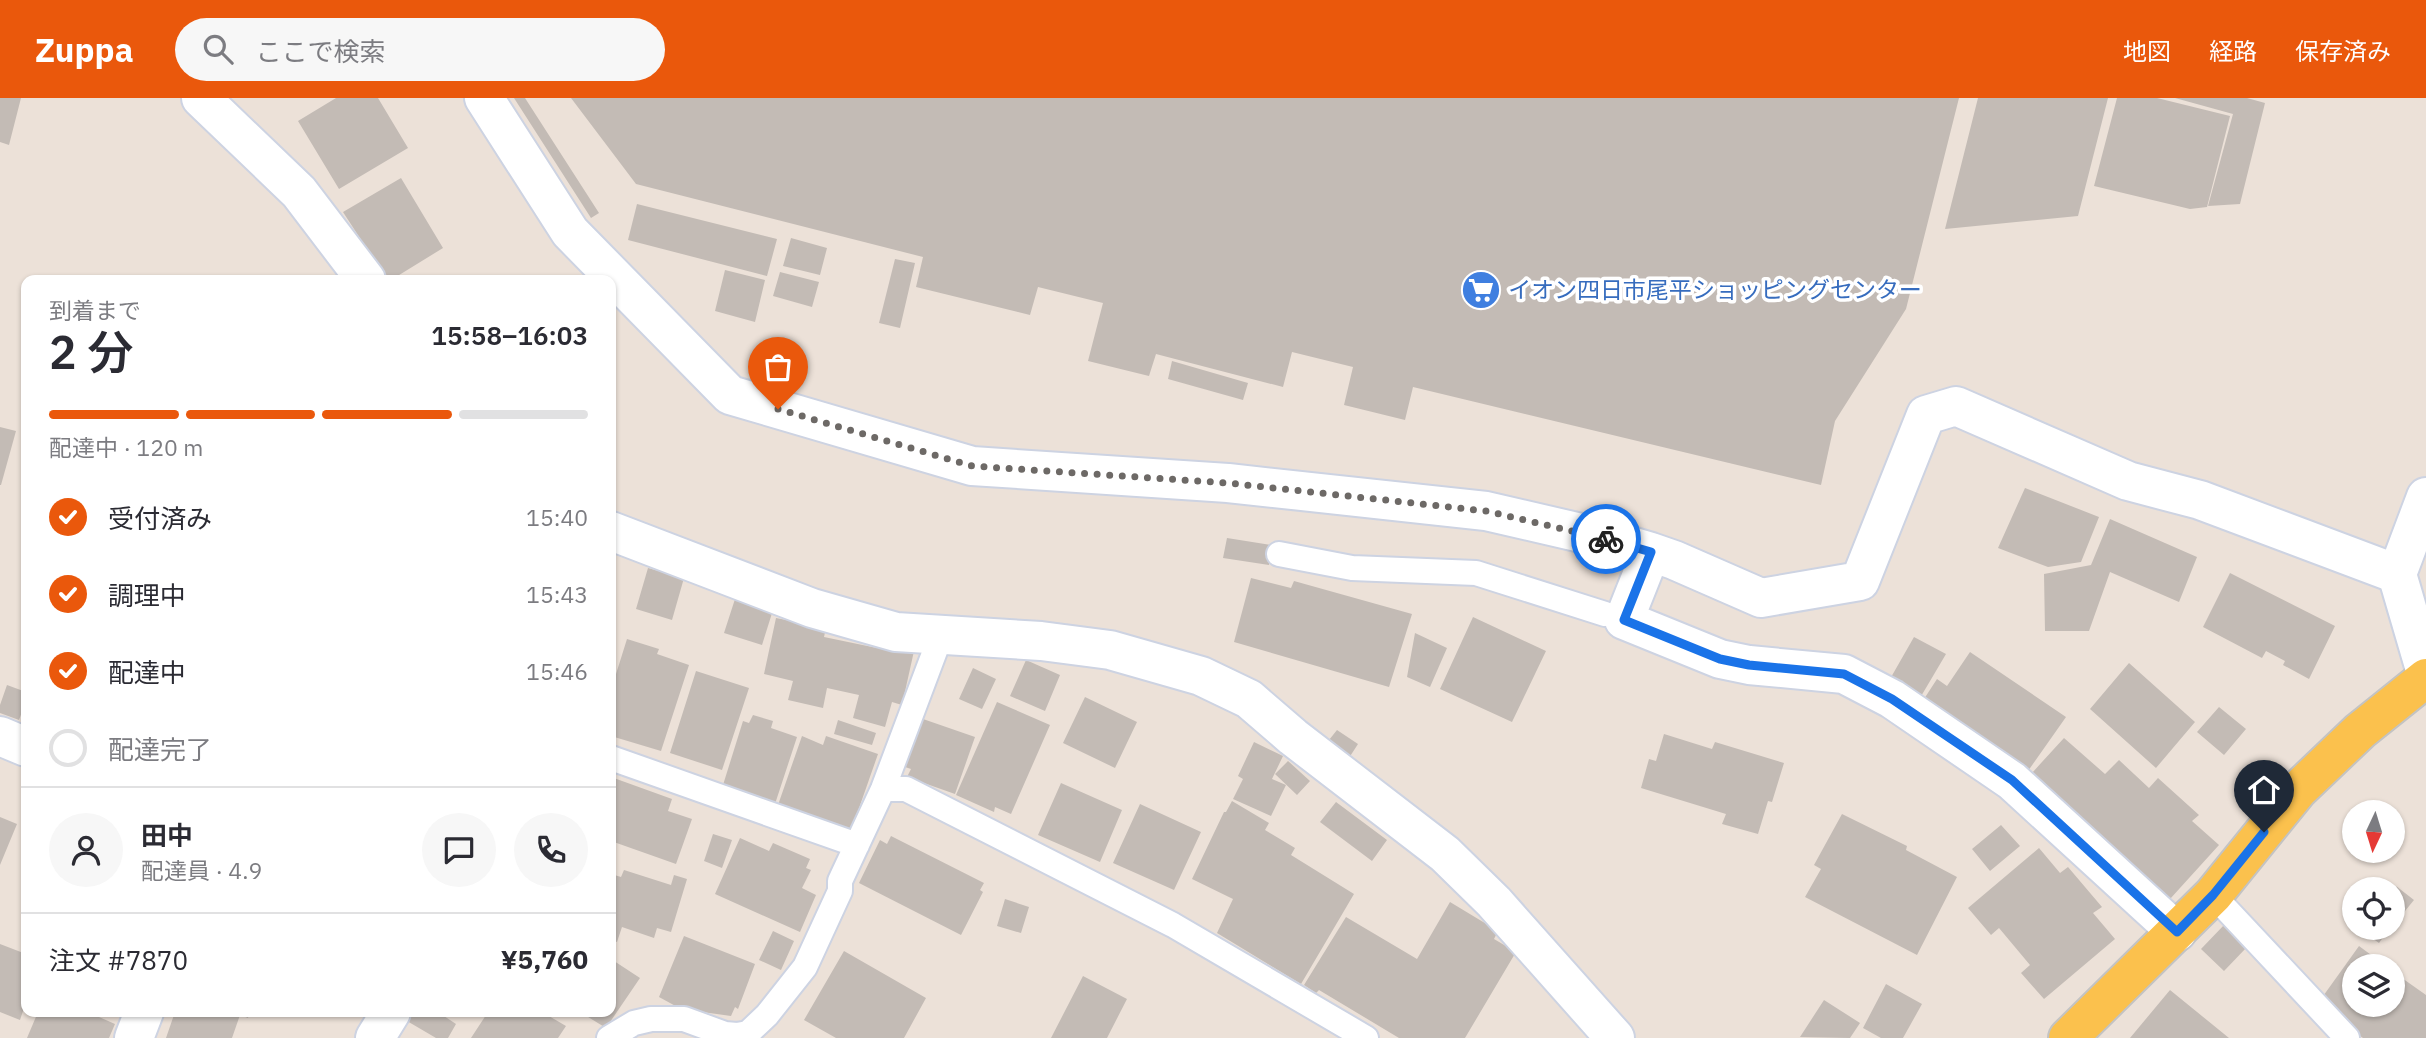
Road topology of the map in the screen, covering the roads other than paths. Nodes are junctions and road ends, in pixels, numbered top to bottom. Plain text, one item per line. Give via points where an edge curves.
1 (201, 98) edge
2 (484, 98) edge
3 (362, 275) edge
4 (612, 275) edge
5 (616, 279) edge
6 (2426, 497) edge
7 (616, 533) edge
8 (1651, 552) junction
9 (1279, 554) dead end
10 (2397, 574) junction
11 (1614, 617) junction
12 (941, 635) junction
13 (2426, 676) edge
14 (0, 736) edge
15 (21, 745) edge
16 (616, 760) edge
17 (883, 789) junction
18 (857, 845) junction
19 (2213, 895) junction
20 (2177, 932) junction
21 (142, 1017) edge
22 (388, 1017) edge
23 (134, 1038) edge
24 (376, 1038) edge
25 (609, 1038) edge
26 (1366, 1038) edge
27 (1615, 1038) edge
28 (2068, 1038) edge
29 (2347, 1038) edge

1 - 3 street via 299,192
2 - 4 street via 570,232
5 - 8 street via 730,395 972,466 1228,483 1486,511
6 - 10 street
7 - 12 street via 812,608 896,632
8 - 10 street via 1761,598 1860,581 1926,415 1956,405 2128,481 2200,500
8 - 11 street
9 - 11 lane via 1352,568 1476,573
10 - 13 street
11 - 20 street via 1720,659 1844,674 1892,699 2012,780
12 - 17 lane
12 - 27 street via 1110,650 1201,676 1249,699 1445,854
13 - 19 main road via 2298,790
14 - 15 street
16 - 18 lane
17 - 18 lane
17 - 26 lane via 906,789 1173,925
18 - 25 lane via 805,967 748,1033 725,1034 684,1019 651,1020 634,1023
19 - 20 main road
19 - 29 lane
20 - 28 main road
21 - 23 street
22 - 24 street

